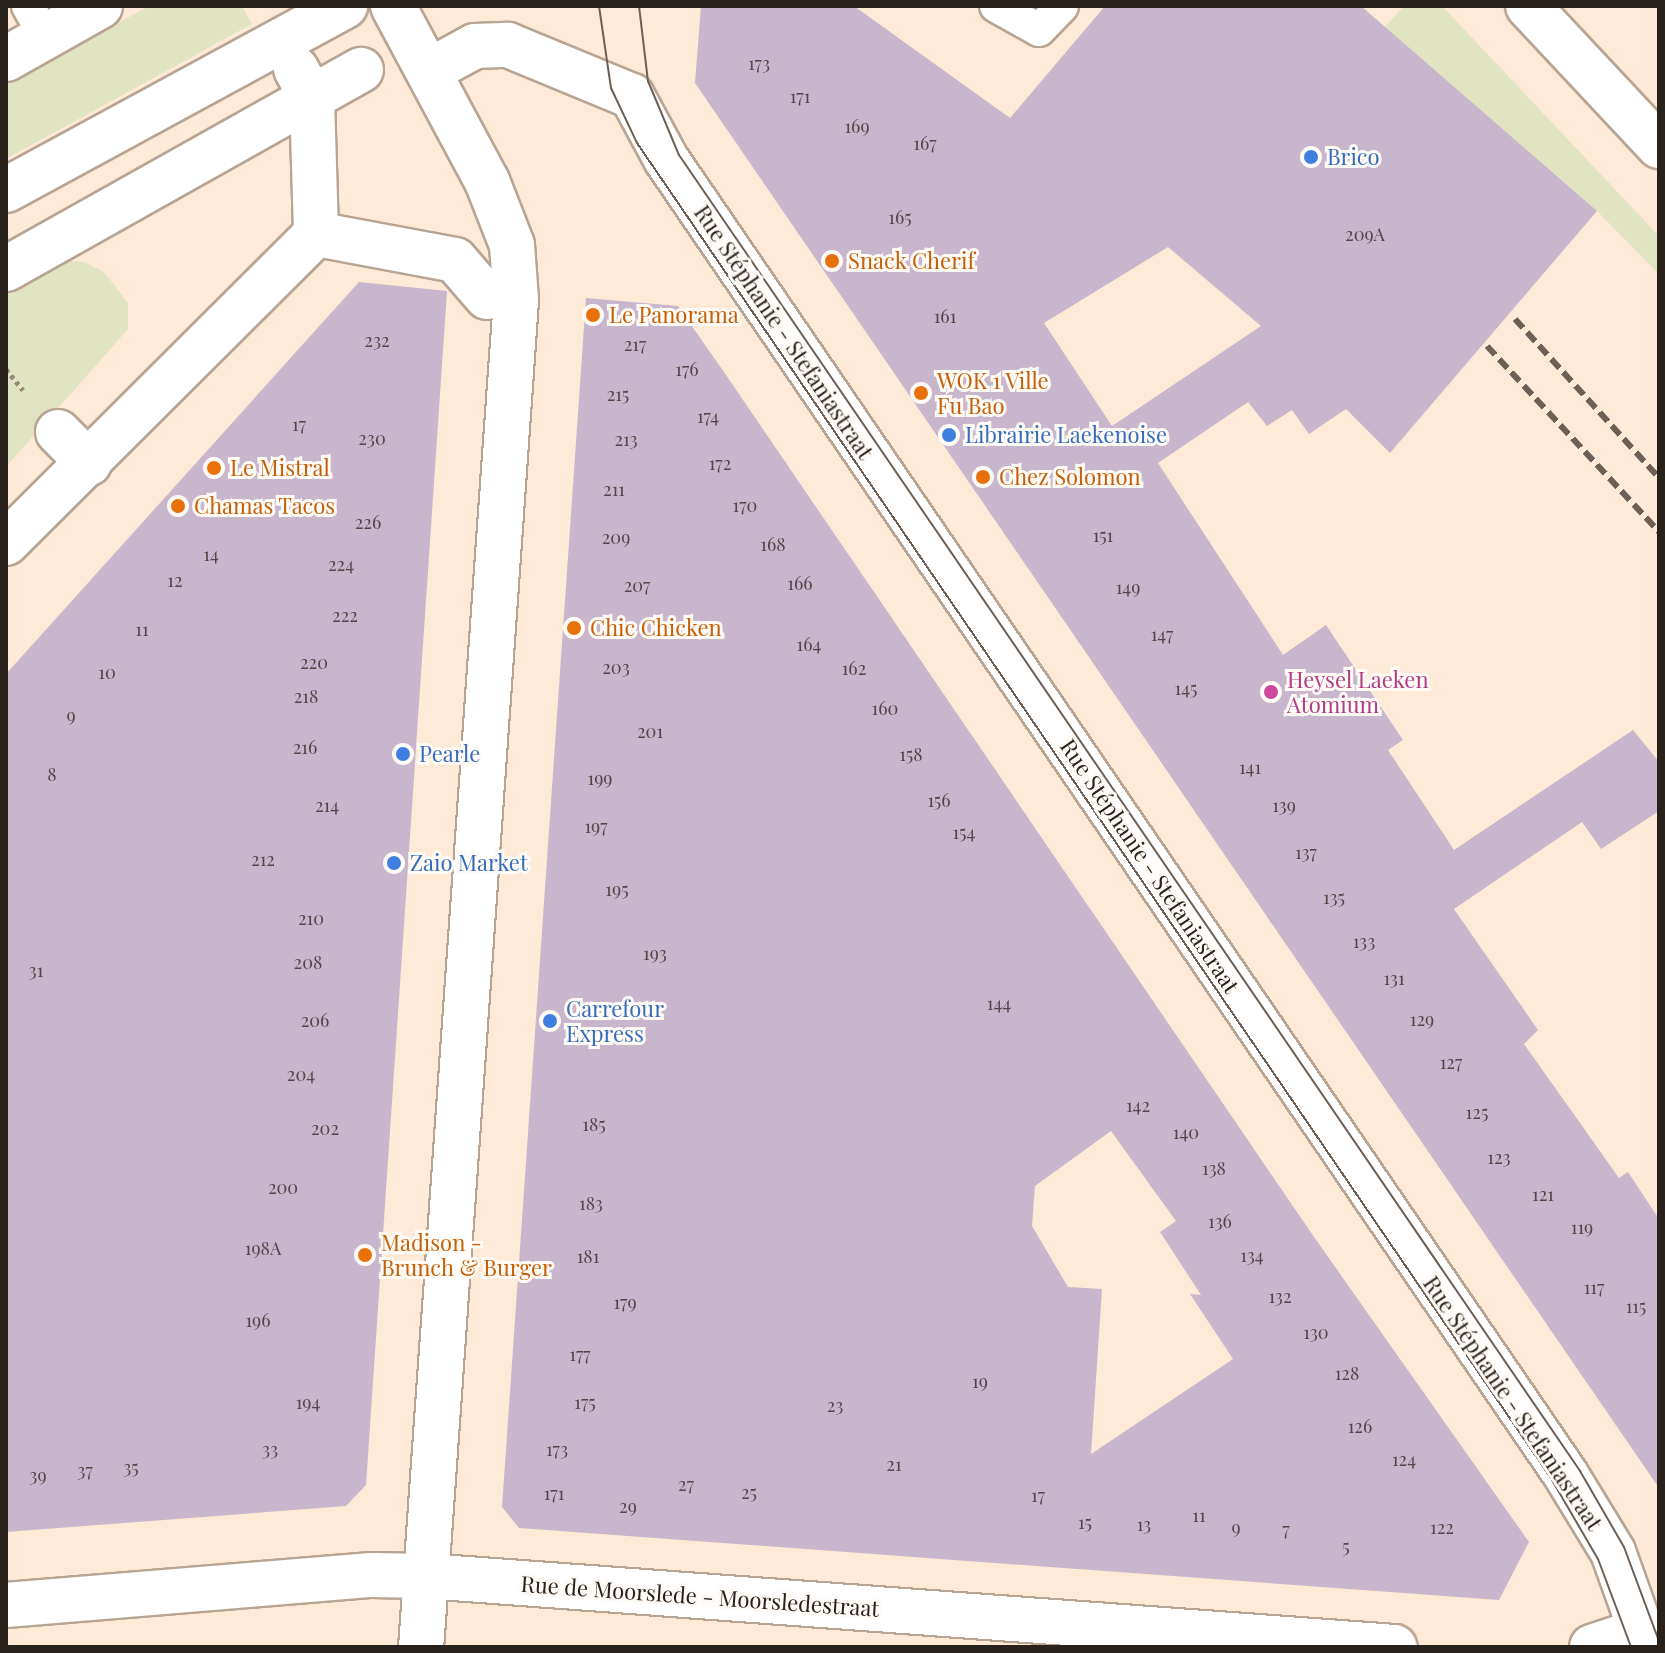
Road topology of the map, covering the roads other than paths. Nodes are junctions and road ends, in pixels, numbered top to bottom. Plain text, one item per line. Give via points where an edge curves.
1 (100, 6) edge
2 (345, 6) edge
3 (393, 6) edge
4 (996, 6) edge
5 (1062, 6) edge
6 (1528, 6) edge
7 (37, 21) edge
8 (6, 59) edge
9 (361, 70) dead end
10 (429, 71) junction
11 (304, 84) junction
12 (1659, 146) edge
13 (6, 190) edge
14 (316, 234) junction
15 (6, 269) edge
16 (487, 297) dead end
17 (58, 432) dead end
18 (89, 463) junction
19 (6, 543) edge
20 (426, 1576) junction
21 (6, 1605) edge
22 (1645, 1639) edge
23 (421, 1647) edge
24 (1394, 1647) edge
25 (1592, 1647) edge

1 - 7 street
2 - 13 street
3 - 10 street
4 - 5 lane via 1039,30
6 - 12 street
7 - 8 street
9 - 11 street
10 - 20 street via 487,181 512,245 516,340
10 - 22 street, Rue Stéphanie - Stefaniastraat via 475,46 508,45 632,96 666,159 1566,1475 1613,1552
11 - 14 street
11 - 15 street
14 - 16 street via 455,260
14 - 18 street
17 - 18 street
18 - 19 street
20 - 21 street, Rue de Moorslede - Moorsledestraat via 372,1575
20 - 23 street
20 - 24 street, Rue de Moorslede - Moorsledestraat
22 - 25 street

